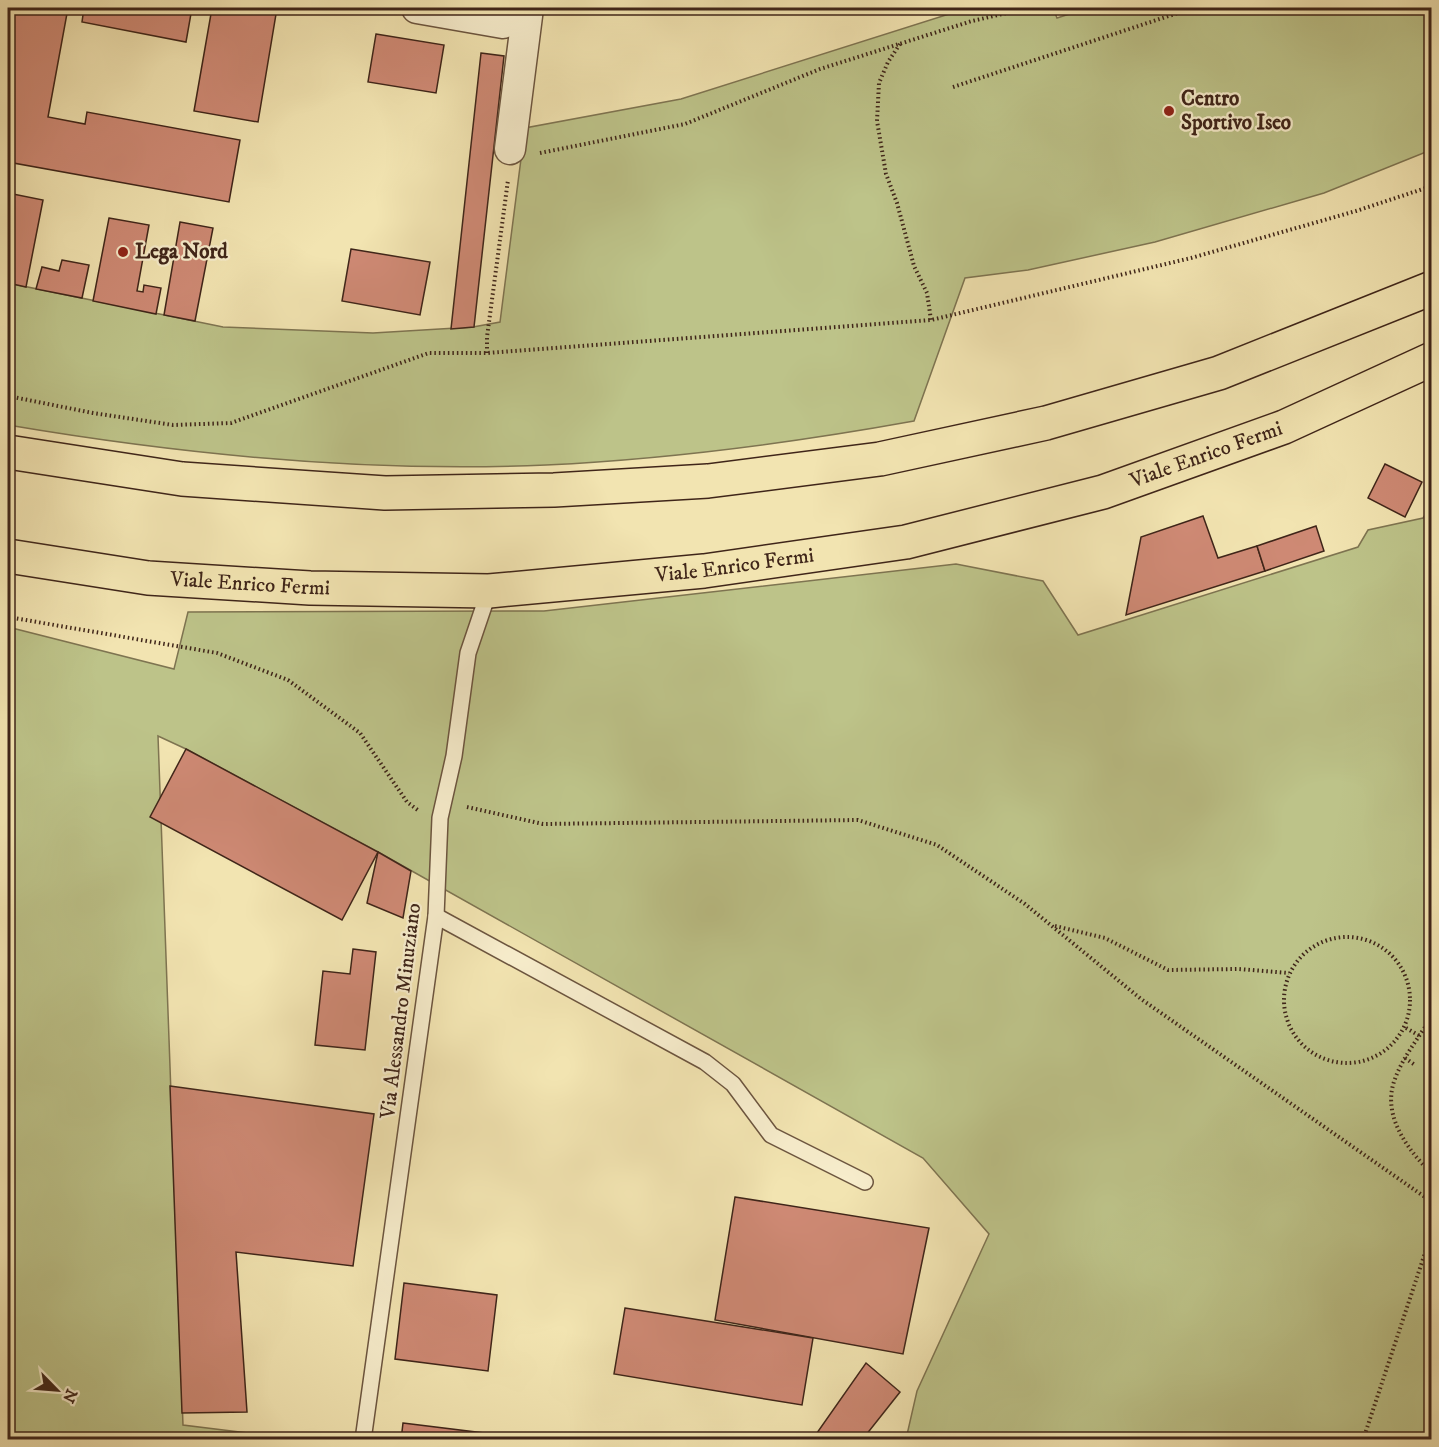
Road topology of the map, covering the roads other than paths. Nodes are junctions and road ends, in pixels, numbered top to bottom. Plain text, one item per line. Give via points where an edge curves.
1 (417, 8) edge
2 (516, 15) edge
3 (511, 154) road end
4 (1431, 288) edge
5 (1431, 359) edge
6 (8, 452) edge
7 (8, 556) edge
8 (489, 591) junction
9 (436, 916) junction
10 (865, 1182) dead end
11 (363, 1440) edge

1 - 2 street
2 - 3 street
4 - 6 highway via 1220,373 1046,423 880,459 708,481 554,490 385,493 182,479
5 - 8 highway, Viale Enrico Fermi via 1284,427 1103,492 916,540 704,571
7 - 8 highway, Viale Enrico Fermi via 148,578 310,588
8 - 9 lane, Via Alessandro Minuziano via 468,653 454,756 440,818
9 - 10 lane via 705,1062 733,1084 771,1135
9 - 11 lane, Via Alessandro Minuziano

